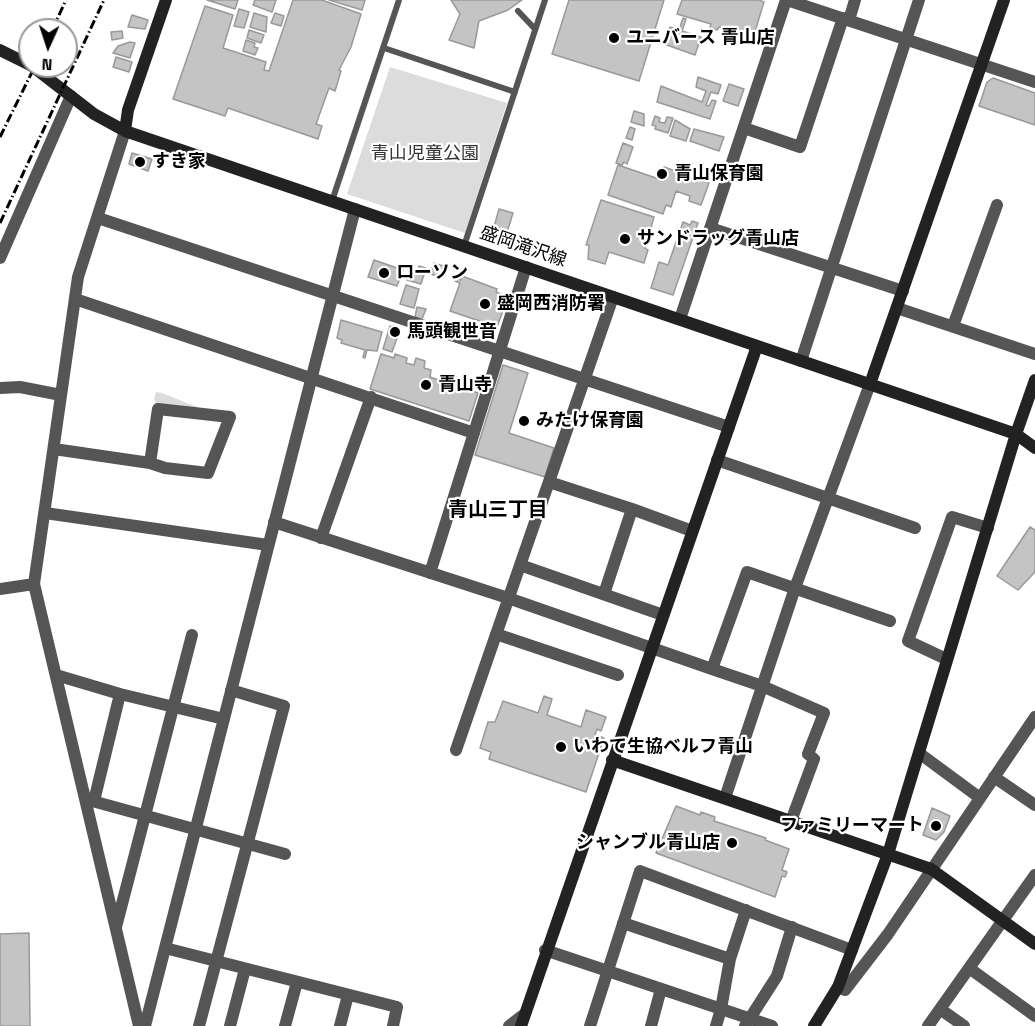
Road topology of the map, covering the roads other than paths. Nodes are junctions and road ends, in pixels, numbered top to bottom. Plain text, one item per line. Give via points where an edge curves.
1 (165, 0) edge
2 (399, 0) edge
3 (544, 0) edge
4 (787, 0) edge
5 (855, 0) edge
6 (919, 0) edge
7 (1004, 0) edge
8 (518, 11) dead end
9 (846, 19) junction
10 (535, 29) junction
11 (906, 39) junction
12 (384, 48) junction
13 (0, 50) edge
14 (18, 59) edge
15 (983, 65) junction
16 (48, 78) edge
17 (1035, 82) edge
18 (515, 92) junction
19 (71, 96) junction
20 (744, 128) junction
21 (125, 131) junction
22 (332, 201) junction
23 (997, 205) dead end
24 (355, 209) junction
25 (98, 218) junction
26 (710, 228) junction
27 (464, 246) junction
28 (0, 258) edge
29 (526, 267) junction
30 (831, 268) junction
31 (903, 291) junction
32 (331, 297) junction
33 (613, 297) junction
34 (75, 299) junction
35 (897, 308) junction
36 (680, 319) junction
37 (953, 327) junction
38 (757, 346) junction
39 (500, 349) junction
40 (1035, 354) edge
41 (801, 361) junction
42 (312, 377) junction
43 (585, 378) junction
44 (1035, 381) edge
45 (870, 384) junction
46 (0, 388) edge
47 (61, 395) junction
48 (371, 397) junction
49 (729, 427) junction
50 (474, 433) junction
51 (1016, 434) junction
52 (1035, 448) edge
53 (54, 449) junction
54 (717, 460) junction
55 (150, 463) junction
56 (549, 482) junction
57 (828, 498) junction
58 (632, 509) junction
59 (45, 513) junction
60 (274, 522) junction
61 (915, 528) dead end
62 (988, 528) junction
63 (692, 531) junction
64 (321, 538) junction
65 (268, 545) junction
66 (520, 565) junction
67 (430, 573) junction
68 (34, 584) junction
69 (795, 588) junction
70 (0, 589) edge
71 (604, 594) junction
72 (508, 598) junction
73 (663, 615) junction
74 (890, 621) dead end
75 (496, 634) junction
76 (192, 635) dead end
77 (651, 648) junction
78 (944, 658) dead end
79 (712, 669) junction
80 (56, 675) junction
81 (618, 675) dead end
82 (762, 686) junction
83 (231, 690) junction
84 (120, 694) junction
85 (173, 707) junction
86 (1035, 717) edge
87 (224, 719) junction
88 (1031, 731) edge
89 (456, 750) dead end
90 (919, 753) junction
91 (612, 760) junction
92 (994, 777) junction
93 (725, 798) junction
94 (980, 798) junction
95 (89, 800) junction
96 (1035, 805) edge
97 (145, 814) junction
98 (791, 821) junction
99 (195, 830) junction
100 (248, 844) junction
101 (285, 854) dead end
102 (888, 854) junction
103 (931, 869) junction
104 (1033, 881) edge
105 (746, 910) junction
106 (1003, 921) junction
107 (623, 924) junction
108 (792, 927) junction
109 (116, 928) junction
110 (1035, 944) edge
111 (165, 948) junction
112 (545, 950) junction
113 (852, 950) junction
114 (730, 959) junction
115 (217, 962) junction
116 (969, 968) junction
117 (245, 969) junction
118 (608, 971) junction
119 (297, 982) junction
120 (838, 987) junction
121 (661, 989) junction
122 (348, 995) junction
123 (722, 1009) junction
124 (940, 1009) junction
125 (1035, 1016) edge
126 (521, 1021) edge
127 (748, 1022) edge
128 (139, 1026) edge
129 (145, 1026) edge
130 (200, 1026) edge
131 (230, 1026) edge
132 (285, 1026) edge
133 (340, 1026) edge
134 (393, 1026) edge
135 (509, 1026) edge
136 (590, 1026) edge
137 (651, 1026) edge
138 (716, 1026) edge
139 (772, 1026) edge
140 (814, 1026) edge
141 (928, 1026) edge
142 (964, 1026) edge

1 - 21 street via 128,110
2 - 12 lane
3 - 10 lane
4 - 9 street
4 - 20 street
5 - 9 street
6 - 11 street
7 - 15 street
8 - 10 lane
9 - 11 street
9 - 20 street via 800,147
10 - 18 lane
11 - 15 street
11 - 30 street
12 - 18 lane
12 - 22 lane
13 - 14 street, 盛岡滝沢線
15 - 17 street
15 - 31 street
16 - 19 street, 盛岡滝沢線
18 - 27 lane
19 - 21 street, 盛岡滝沢線
19 - 28 street
20 - 26 street
21 - 22 street, 盛岡滝沢線
21 - 25 street
22 - 24 street, 盛岡滝沢線
23 - 37 street
24 - 27 street, 盛岡滝沢線
24 - 32 street
25 - 32 street
25 - 34 street via 78,277
26 - 30 street
26 - 36 street
27 - 29 street, 盛岡滝沢線
29 - 33 street, 盛岡滝沢線
29 - 39 street
30 - 31 street
30 - 41 street
31 - 35 street
32 - 39 street
32 - 42 street
33 - 36 street, 盛岡滝沢線
33 - 43 street
34 - 42 street
34 - 47 street
35 - 37 street
35 - 45 street
36 - 38 street, 盛岡滝沢線
37 - 40 street
38 - 41 street, 盛岡滝沢線
38 - 49 street
39 - 43 street
39 - 50 street
41 - 45 street, 盛岡滝沢線
42 - 48 street
42 - 60 street
43 - 49 street
43 - 56 street
44 - 51 street
45 - 51 street, 盛岡滝沢線
45 - 57 street
46 - 47 street via 20,387
47 - 53 street
48 - 50 street
48 - 64 street
49 - 54 street
50 - 67 street
51 - 52 street, 盛岡滝沢線
51 - 62 street
53 - 55 street
53 - 59 street
54 - 57 street
54 - 63 street
55 - 55 street via 158,409 230,417 208,473
56 - 58 street
56 - 66 street
57 - 61 street
57 - 69 street
58 - 63 street
58 - 71 street
59 - 65 street
59 - 68 street
60 - 64 street
60 - 65 street
62 - 78 street via 952,517 908,641
62 - 90 street
63 - 73 street
64 - 67 street
65 - 83 street
66 - 71 street
66 - 72 street
67 - 72 street
68 - 70 street
68 - 80 street
69 - 74 street
69 - 79 street via 747,572
69 - 82 street
71 - 73 street
72 - 75 street
72 - 77 street
73 - 77 street
75 - 81 street
75 - 89 street
76 - 85 street
77 - 79 street
77 - 91 street
79 - 82 street
80 - 84 street
80 - 95 street
82 - 93 street
82 - 98 street via 824,713 808,754 813,759
83 - 87 street
83 - 100 street via 284,705
84 - 85 street
84 - 95 street
85 - 87 street
85 - 97 street
86 - 88 street
87 - 99 street
88 - 92 street
90 - 94 street
90 - 102 street
91 - 93 street
91 - 112 street
92 - 94 street
92 - 96 street
93 - 98 street
94 - 103 street
95 - 97 street
95 - 109 street
97 - 99 street
97 - 109 street
98 - 102 street
99 - 100 street
99 - 111 street
100 - 101 street
100 - 115 street
102 - 103 street
102 - 113 street
103 - 106 street
103 - 120 street via 845,990
104 - 106 street
105 - 107 street via 640,871
105 - 108 street
105 - 114 street
106 - 110 street
106 - 116 street
107 - 114 street
107 - 118 street
108 - 113 street
108 - 127 street via 777,976
109 - 128 street
111 - 115 street
111 - 129 street
112 - 118 street
112 - 126 street
113 - 120 street
114 - 123 street
115 - 117 street
115 - 130 street
116 - 124 street
116 - 125 street
117 - 119 street
117 - 131 street
118 - 121 street
118 - 136 street
119 - 122 street
119 - 132 street
120 - 140 street
121 - 123 street
121 - 137 street
122 - 133 street
122 - 134 street via 396,1007
123 - 127 street
123 - 138 street
124 - 141 street
124 - 142 street
126 - 135 street
127 - 139 street

